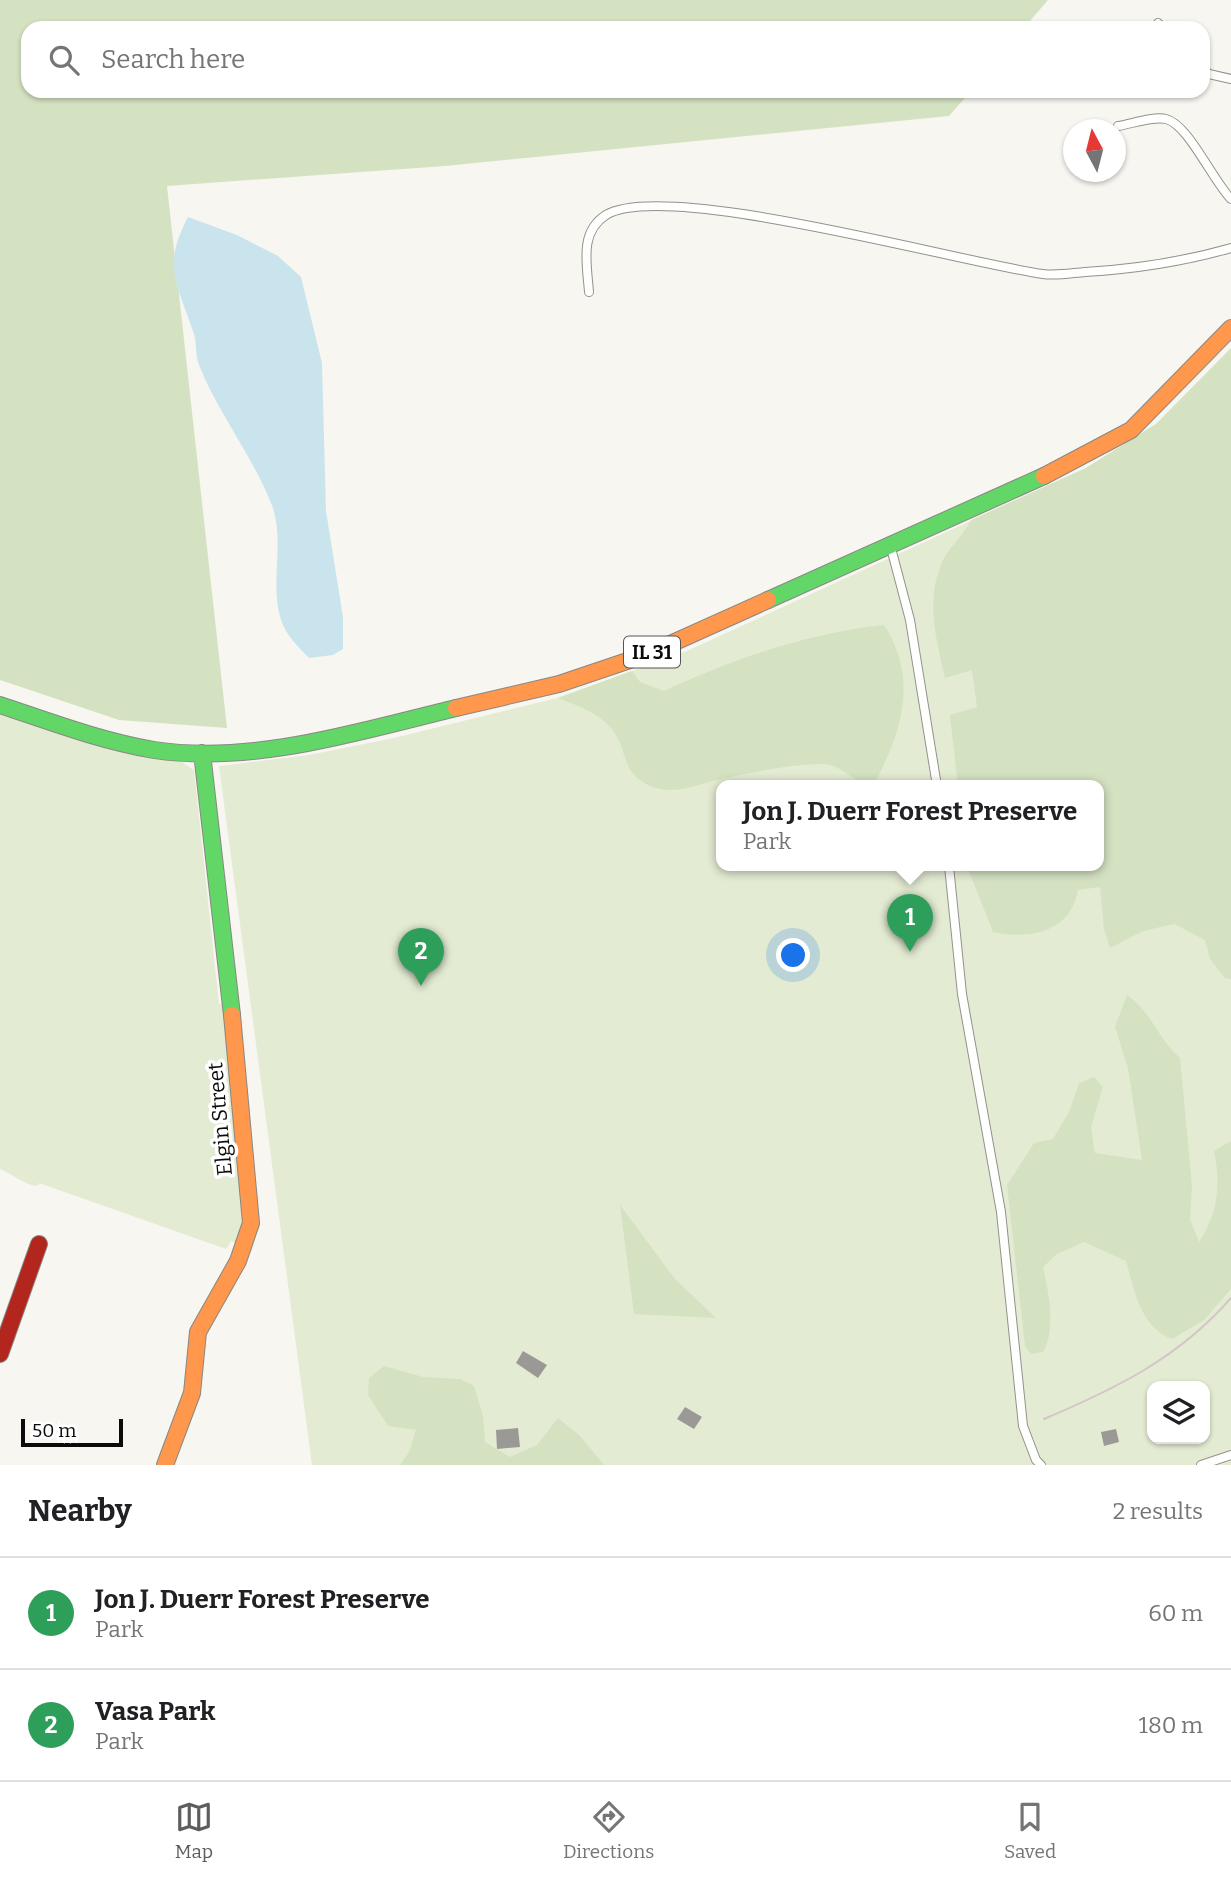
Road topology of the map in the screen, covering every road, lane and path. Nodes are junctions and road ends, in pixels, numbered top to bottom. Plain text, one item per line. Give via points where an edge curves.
1 (1210, 74) edge
2 (1231, 79) edge
3 (1126, 125) edge
4 (1231, 200) edge
5 (1231, 248) edge
6 (589, 292) dead end
7 (1231, 328) edge
8 (890, 546) junction
9 (0, 705) edge
10 (202, 753) junction
11 (936, 780) edge
12 (950, 871) edge
13 (39, 1244) dead end
14 (0, 1354) edge
15 (1231, 1455) edge
16 (1216, 1463) edge
17 (164, 1465) edge
18 (1041, 1465) edge
19 (1201, 1465) edge

1 - 2 lane
3 - 4 lane via 1165,118 1178,125
5 - 6 lane via 1142,269 1045,274 794,224 645,205 608,214 592,225 586,244
7 - 8 main road, IL 31 via 1131,430 1065,467
8 - 10 main road, IL 31 via 648,654 559,684 277,748
8 - 11 lane via 910,620
9 - 10 main road, IL 31 via 94,737 156,750
10 - 17 main road, Elgin Street via 251,1223 238,1261 198,1332 192,1393
12 - 18 lane via 962,994 1001,1212 1023,1426
13 - 14 main road
15 - 16 lane
16 - 19 lane

